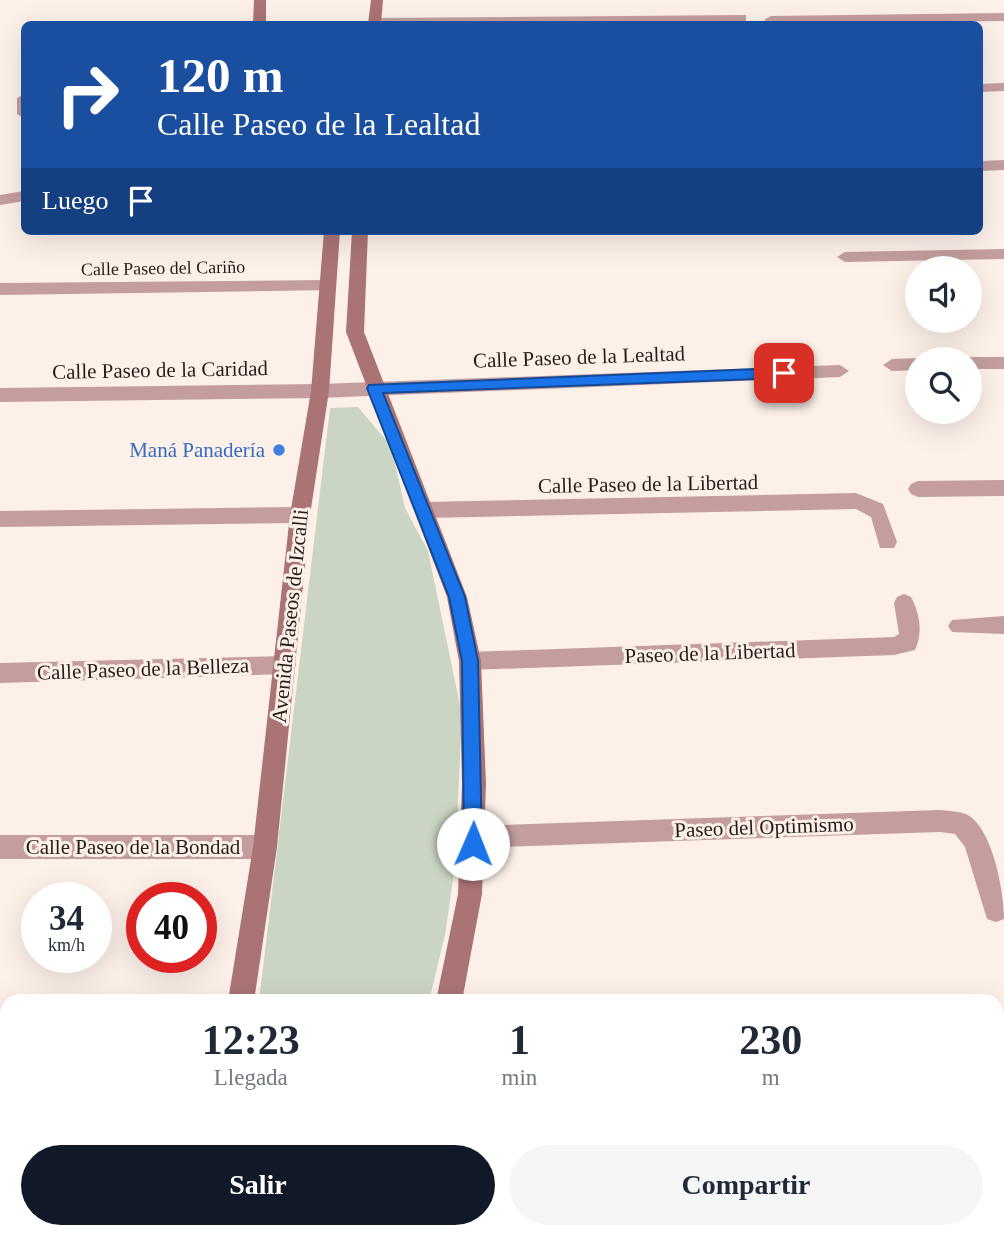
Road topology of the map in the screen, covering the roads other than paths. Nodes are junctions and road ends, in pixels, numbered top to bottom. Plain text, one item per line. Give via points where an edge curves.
1 (260, 0) edge
2 (377, 0) edge
3 (600, 0) edge
4 (1004, 17) edge
5 (741, 18) dead end
6 (603, 20) junction
7 (771, 20) dead end
8 (260, 21) edge
9 (375, 21) edge
10 (527, 21) edge
11 (1004, 87) edge
12 (983, 88) edge
13 (1004, 165) edge
14 (983, 166) edge
15 (21, 196) edge
16 (0, 200) edge
17 (332, 235) edge
18 (360, 235) edge
19 (1004, 254) edge
20 (845, 257) dead end
21 (327, 286) junction
22 (0, 289) edge
23 (982, 363) edge
24 (1004, 363) edge
25 (905, 364) edge
26 (892, 365) dead end
27 (840, 371) dead end
28 (374, 388) junction
29 (320, 391) junction
30 (0, 395) edge
31 (1004, 488) edge
32 (918, 489) dead end
33 (425, 510) junction
34 (300, 515) junction
35 (0, 519) edge
36 (887, 542) dead end
37 (904, 603) dead end
38 (1004, 625) edge
39 (959, 626) dead end
40 (470, 661) junction
41 (285, 665) junction
42 (0, 673) edge
43 (473, 844) junction
44 (265, 846) junction
45 (0, 847) edge
46 (996, 910) dead end
47 (242, 994) edge
48 (450, 994) edge

1 - 8 street
2 - 9 street
3 - 6 street
4 - 7 street via 813,13
5 - 6 street
6 - 10 street
11 - 12 street
13 - 14 street
15 - 16 street
17 - 21 street, Avenida Paseos de Izcalli
18 - 28 street via 355,332
19 - 20 street
21 - 22 street, Calle Paseo del Cariño
21 - 29 street, Avenida Paseos de Izcalli
23 - 24 street
25 - 26 street
27 - 28 street, Calle Paseo de la Lealtad
28 - 29 street, Calle Paseo de la Lealtad
28 - 33 street
29 - 30 street, Calle Paseo de la Caridad
29 - 34 street, Avenida Paseos de Izcalli
31 - 32 street
33 - 36 street, Calle Paseo de la Libertad via 856,501 873,504 878,510
33 - 40 street via 457,597
34 - 35 street
34 - 41 street, Avenida Paseos de Izcalli
37 - 40 street, Paseo de la Libertad via 908,644 894,646
38 - 39 street
40 - 43 street
41 - 42 street, Calle Paseo de la Belleza
41 - 44 street, Avenida Paseos de Izcalli
43 - 46 street, Paseo del Optimismo via 503,836 940,821 961,824 975,841
43 - 48 street via 470,894
44 - 45 street, Calle Paseo de la Bondad
44 - 47 street, Avenida Paseos de Izcalli

